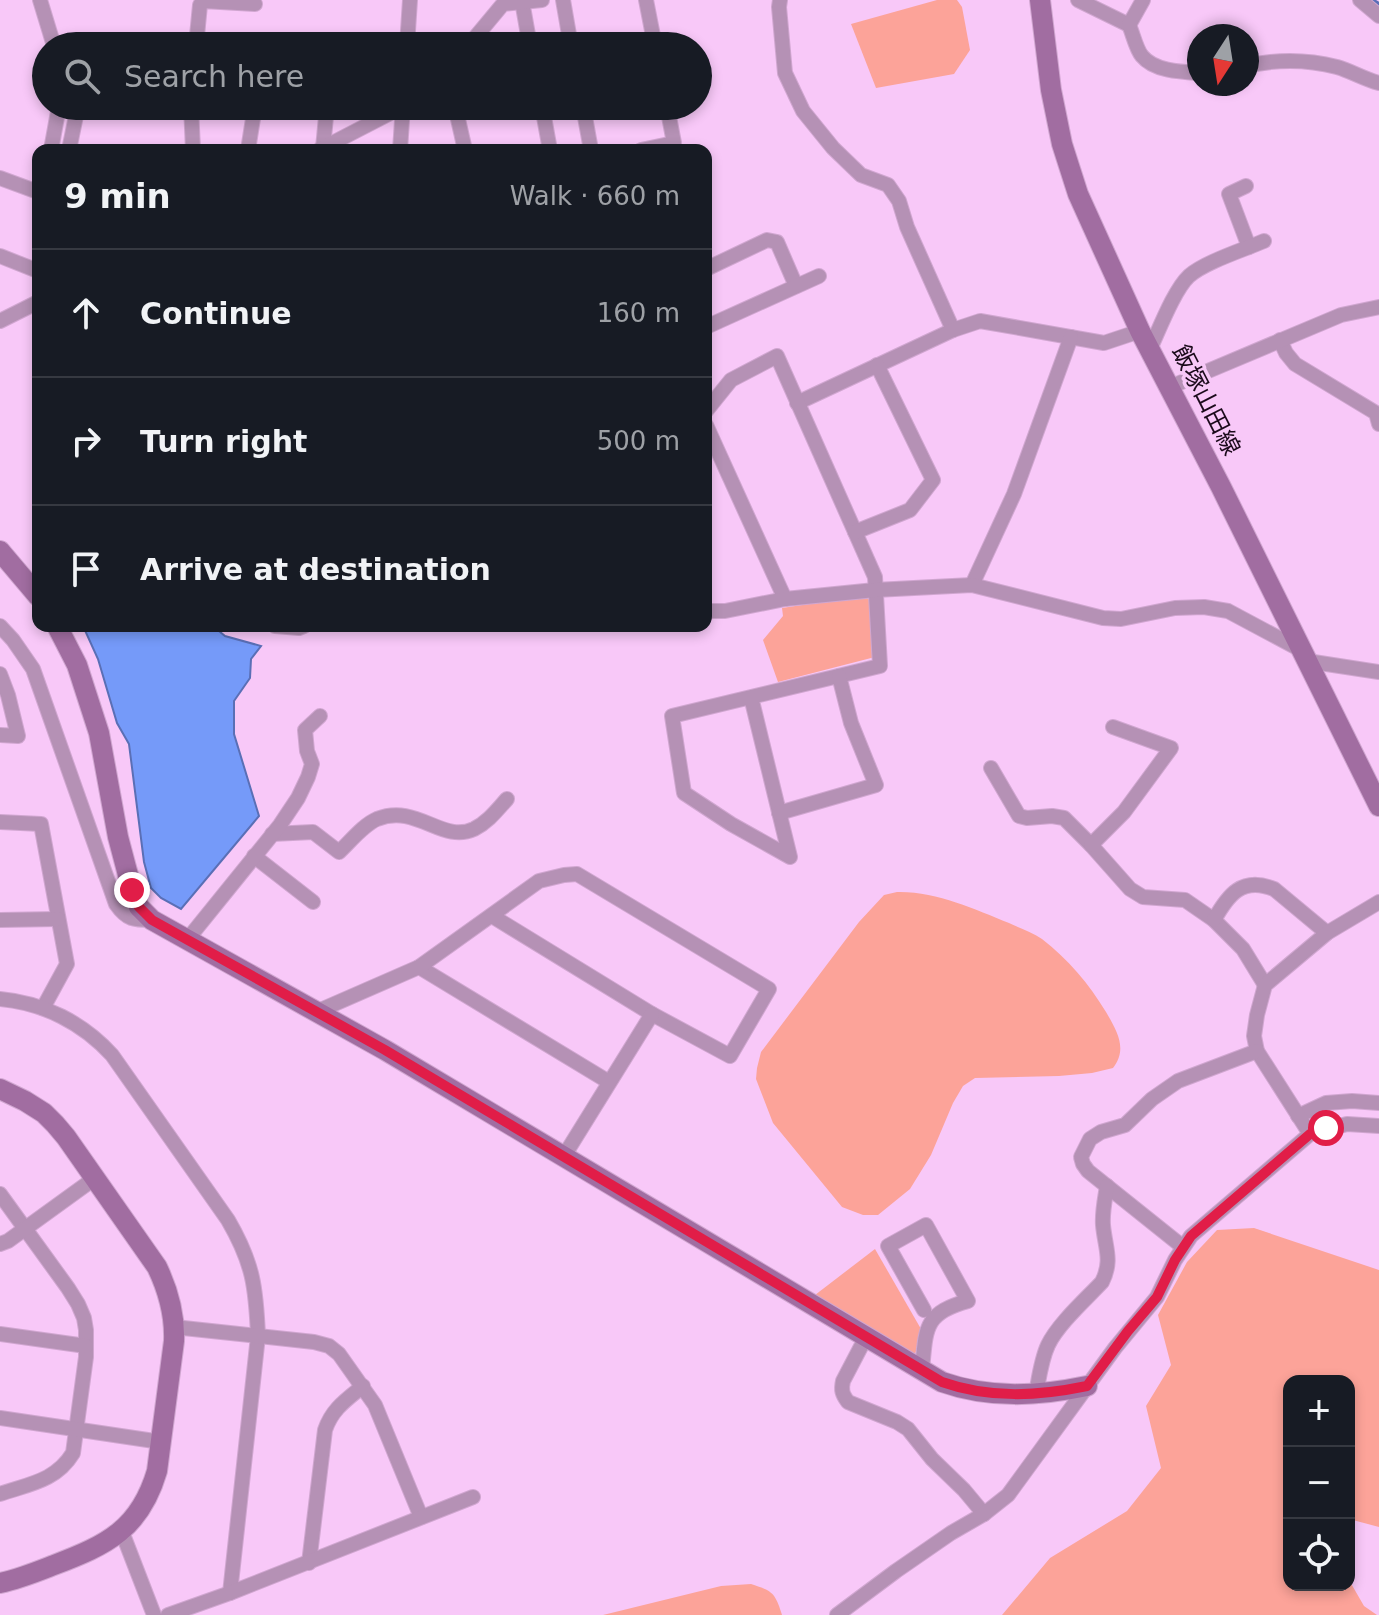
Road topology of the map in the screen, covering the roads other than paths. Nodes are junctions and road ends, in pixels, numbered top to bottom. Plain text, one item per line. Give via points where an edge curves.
1 (40, 0) edge
2 (410, 0) edge
3 (542, 0) edge
4 (563, 0) edge
5 (646, 0) edge
6 (780, 0) edge
7 (1040, 0) edge
8 (1078, 0) edge
9 (1143, 0) edge
10 (1360, 0) edge
11 (522, 1) edge
12 (502, 2) edge
13 (255, 4) dead end
14 (1379, 16) edge
15 (1129, 25) junction
16 (50, 32) edge
17 (197, 32) edge
18 (408, 32) edge
19 (479, 32) edge
20 (528, 32) edge
21 (569, 32) edge
22 (652, 32) edge
23 (1259, 64) edge
24 (1187, 72) edge
25 (1379, 83) edge
26 (56, 120) edge
27 (75, 120) edge
28 (192, 120) edge
29 (253, 120) edge
30 (325, 120) edge
31 (376, 120) edge
32 (402, 120) edge
33 (458, 120) edge
34 (545, 120) edge
35 (586, 120) edge
36 (670, 120) edge
37 (52, 144) edge
38 (70, 144) edge
39 (193, 144) edge
40 (249, 144) edge
41 (322, 144) edge
42 (331, 144) edge
43 (400, 144) edge
44 (464, 144) edge
45 (549, 144) edge
46 (590, 144) edge
47 (669, 144) edge
48 (0, 178) edge
49 (1246, 186) dead end
50 (32, 190) edge
51 (1264, 241) dead end
52 (1249, 247) junction
53 (0, 256) edge
54 (712, 266) edge
55 (32, 269) edge
56 (819, 276) dead end
57 (796, 286) junction
58 (32, 305) edge
59 (1379, 307) edge
60 (0, 321) edge
61 (712, 324) edge
62 (953, 330) junction
63 (1071, 337) junction
64 (1145, 340) junction
65 (1280, 340) junction
66 (877, 365) junction
67 (1170, 387) junction
68 (797, 403) junction
69 (712, 404) edge
70 (1379, 424) edge
71 (712, 438) edge
72 (855, 532) junction
73 (0, 551) edge
74 (972, 585) junction
75 (32, 589) edge
76 (875, 590) junction
77 (785, 599) junction
78 (712, 611) edge
79 (0, 626) edge
80 (60, 632) edge
81 (1304, 656) junction
82 (1379, 672) edge
83 (0, 674) edge
84 (839, 676) junction
85 (751, 697) junction
86 (320, 716) dead end
87 (1113, 727) dead end
88 (0, 735) edge
89 (991, 768) dead end
90 (507, 799) dead end
91 (1379, 806) edge
92 (779, 813) junction
93 (0, 822) edge
94 (272, 834) junction
95 (1091, 845) junction
96 (254, 856) junction
97 (313, 902) dead end
98 (1379, 902) edge
99 (492, 916) junction
100 (58, 919) junction
101 (0, 920) edge
102 (152, 920) junction
103 (1214, 920) junction
104 (1327, 933) junction
105 (187, 940) junction
106 (419, 967) junction
107 (1265, 985) junction
108 (0, 999) edge
109 (43, 1008) junction
110 (316, 1012) junction
111 (652, 1014) junction
112 (1257, 1051) junction
113 (609, 1082) junction
114 (0, 1089) edge
115 (1379, 1103) edge
116 (1298, 1116) junction
117 (1379, 1126) edge
118 (1310, 1134) junction
119 (564, 1156) junction
120 (95, 1178) junction
121 (1107, 1186) junction
122 (0, 1194) edge
123 (26, 1228) junction
124 (0, 1244) edge
125 (1183, 1247) junction
126 (924, 1310) dead end
127 (174, 1327) junction
128 (0, 1334) edge
129 (258, 1336) junction
130 (866, 1337) junction
131 (86, 1346) junction
132 (922, 1370) junction
133 (363, 1386) junction
134 (1087, 1386) junction
135 (1036, 1394) junction
136 (0, 1418) edge
137 (76, 1430) junction
138 (161, 1442) junction
139 (0, 1494) edge
140 (473, 1497) dead end
141 (984, 1514) junction
142 (421, 1517) junction
143 (122, 1532) junction
144 (309, 1563) junction
145 (0, 1583) edge
146 (230, 1593) junction
147 (154, 1615) edge
148 (168, 1615) edge
149 (837, 1615) edge

1 - 16 street
2 - 18 street
3 - 11 street
4 - 21 street
5 - 22 street
6 - 62 street via 785,73 803,111 861,175 888,185 899,201
7 - 64 street, 飯塚山田線 via 1062,144 1078,194
8 - 15 street
9 - 15 street
10 - 14 street
11 - 12 street
11 - 20 street
12 - 19 street
13 - 17 street via 203,1
15 - 24 street via 1140,55
23 - 25 street via 1300,60
26 - 37 street
27 - 38 street
28 - 39 street
29 - 40 street
30 - 41 street
31 - 42 street
32 - 43 street
33 - 44 street
34 - 45 street
35 - 46 street
36 - 47 street via 674,143
48 - 50 street
49 - 52 street via 1229,194
51 - 52 street
52 - 64 street via 1187,278
53 - 55 street
54 - 57 street via 767,240 777,242
56 - 57 street
57 - 61 street
58 - 60 street
59 - 65 street via 1341,315
62 - 63 street via 980,321
62 - 66 street
63 - 64 street via 1104,343
63 - 74 street via 1014,494
64 - 67 street, 飯塚山田線
65 - 67 street
65 - 70 street via 1295,364 1376,413
66 - 68 street
66 - 72 street via 933,480 910,510
67 - 81 street, 飯塚山田線
68 - 69 street via 777,356 731,380
68 - 72 street
71 - 77 street
72 - 76 street via 875,577
73 - 75 street
74 - 76 street
74 - 81 street via 1103,618 1175,608 1228,611
76 - 77 street
76 - 84 street via 880,666
77 - 78 street
79 - 102 street via 33,669 116,904 123,915
80 - 102 street via 99,733 132,890
81 - 82 street
81 - 91 street, 飯塚山田線
83 - 88 street via 18,736
84 - 85 street
84 - 92 street via 876,785
85 - 92 street
85 - 92 street via 672,716 684,793 790,857
86 - 94 street via 305,730 312,764 308,777
87 - 95 street via 1171,748 1124,812
89 - 95 street via 1019,816 1064,818
90 - 94 street via 488,820 458,833 402,815 388,816 373,821 339,852 313,832
93 - 100 street via 41,824
94 - 96 street
95 - 103 street via 1143,897 1185,900
96 - 97 street
96 - 105 street
98 - 104 street
99 - 106 street
99 - 111 street
99 - 111 street via 539,881 577,874 769,989 730,1056
100 - 101 street
100 - 109 street via 67,964
102 - 105 street
103 - 104 street via 1232,892 1268,886
103 - 107 street via 1243,949
104 - 107 street
105 - 110 street
106 - 110 street
106 - 113 street
107 - 112 street via 1254,1036
108 - 109 street
109 - 129 street via 97,1038 112,1055 228,1220 252,1271
110 - 119 street
111 - 113 street
112 - 116 street
112 - 121 street via 1178,1081 1125,1125 1090,1139 1083,1164
113 - 119 street
114 - 120 street via 44,1113
115 - 116 street via 1337,1101
116 - 118 street
117 - 118 street via 1347,1124
118 - 125 street
119 - 130 street
120 - 123 street
120 - 127 street via 157,1267
121 - 125 street
121 - 135 street via 1107,1273 1054,1335
122 - 123 street
123 - 124 street
123 - 131 street via 78,1304
125 - 134 street via 1157,1297
126 - 132 street via 888,1246 926,1225 968,1301 934,1317
127 - 129 street
127 - 138 street
128 - 131 street
129 - 133 street via 329,1346
129 - 146 street
130 - 132 street
130 - 141 street via 843,1381 843,1396 908,1429
131 - 137 street
132 - 135 street via 962,1389
133 - 142 street
133 - 144 street via 336,1408 325,1430
134 - 135 street
134 - 141 street via 1008,1495
136 - 137 street
137 - 138 street
137 - 139 street via 73,1453 59,1471
138 - 143 street via 152,1488
140 - 142 street
141 - 149 street
142 - 144 street
143 - 145 street via 74,1558
143 - 147 street
144 - 146 street
146 - 148 street

